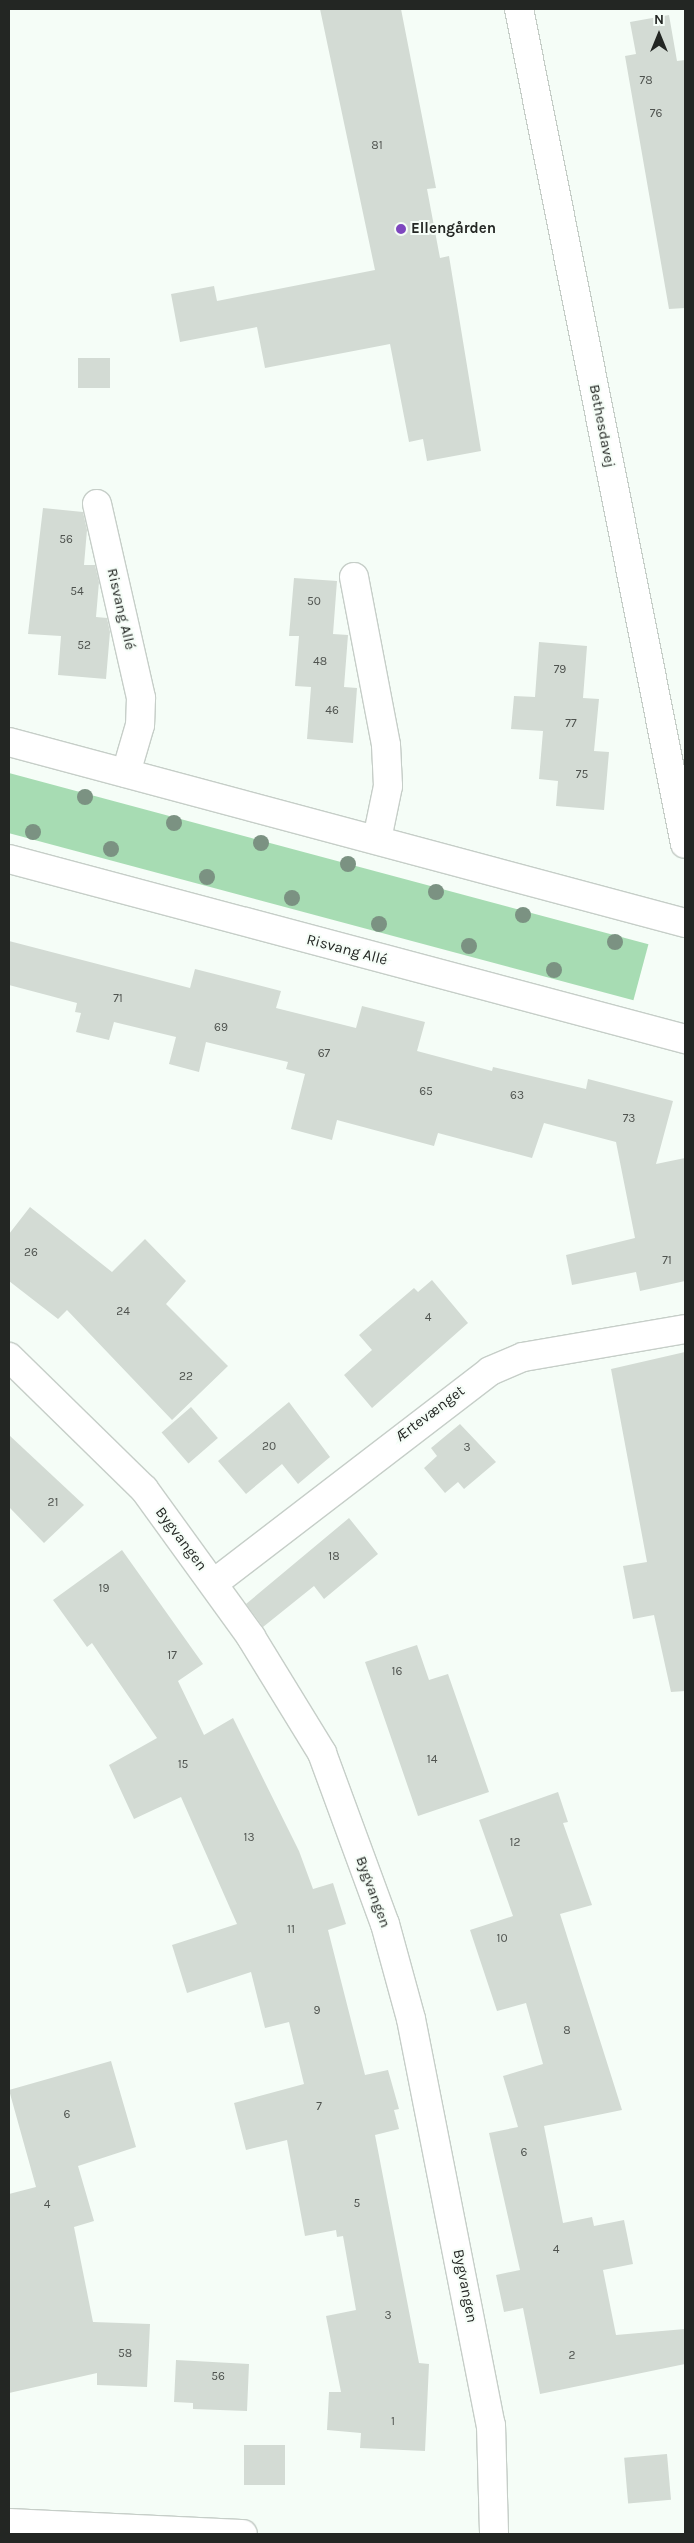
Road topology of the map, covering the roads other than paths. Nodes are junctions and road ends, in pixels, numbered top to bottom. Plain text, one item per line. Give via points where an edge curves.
1 (519, 9) edge
2 (97, 504) dead end
3 (354, 577) dead end
4 (9, 742) edge
5 (126, 773) junction
6 (377, 839) junction
7 (685, 844) edge
8 (9, 859) edge
9 (685, 923) edge
10 (685, 1039) edge
11 (685, 1329) edge
12 (9, 1357) edge
13 (214, 1583) junction
14 (9, 2523) edge
15 (243, 2534) edge
16 (494, 2534) edge

1 - 7 street, Bethesdavej
2 - 5 street, Risvang Allé via 141,698 140,725
3 - 6 street via 386,745 388,786
4 - 5 street
5 - 6 street
6 - 9 street
8 - 10 street, Risvang Allé
11 - 13 street, Ærtevænget via 523,1357 490,1371 458,1391
12 - 13 street, Bygvangen via 144,1489
13 - 16 street, Bygvangen via 322,1753 385,1924 436,2138 491,2425
14 - 15 street

